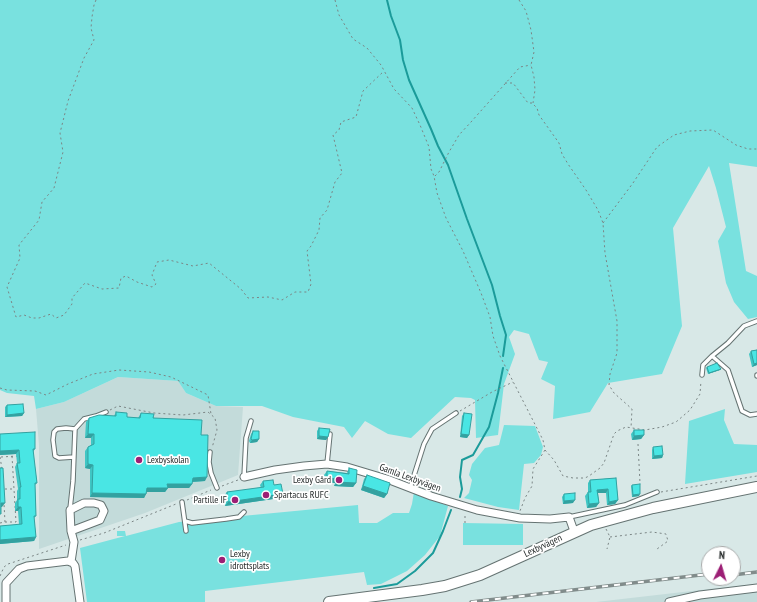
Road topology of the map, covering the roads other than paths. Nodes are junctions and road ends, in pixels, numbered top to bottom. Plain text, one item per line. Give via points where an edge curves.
1 (757, 321) edge
2 (712, 356) junction
3 (702, 375) road end
4 (106, 412) road end
5 (456, 413) road end
6 (757, 414) edge
7 (251, 421) dead end
8 (75, 429) junction
9 (330, 434) edge
10 (210, 452) road end
11 (74, 457) junction
12 (327, 464) junction
13 (244, 477) joint
14 (757, 486) edge
15 (217, 488) road end
16 (410, 488) junction
17 (657, 492) road end
18 (182, 502) road end
19 (70, 510) junction
20 (244, 512) dead end
21 (569, 517) junction
22 (185, 521) junction
23 (71, 531) junction
24 (186, 531) dead end
25 (574, 532) junction
26 (71, 562) junction
27 (3, 583) edge
28 (757, 588) edge
29 (701, 599) edge
30 (672, 601) edge
31 (6, 602) edge
32 (80, 602) edge
33 (329, 602) edge

1 - 2 lane via 744,326
2 - 3 lane via 703,365
2 - 6 lane via 728,370 742,411 750,415
4 - 8 lane via 84,419
5 - 16 lane via 432,429 424,444
7 - 13 lane via 246,438
8 - 11 lane
8 - 11 lane via 57,429 53,440 54,456
9 - 12 lane
10 - 15 lane via 211,473
11 - 19 lane
12 - 13 street, Gamla Lexbyvägen via 275,470
12 - 16 street, Gamla Lexbyvägen via 347,467
14 - 25 street, Lexbyvägen via 652,508
16 - 21 street, Gamla Lexbyvägen via 466,507 520,518
17 - 21 lane via 625,505
18 - 22 lane
19 - 23 street
19 - 23 street via 84,503 94,503 101,505 104,511 100,520
20 - 22 lane via 226,519 192,523
21 - 25 street
22 - 24 lane
23 - 26 street via 74,542
25 - 33 street, Lexbyvägen via 462,581 422,590
26 - 27 street via 27,566 19,569
26 - 32 street via 77,572
27 - 31 street
28 - 29 street
29 - 30 street

